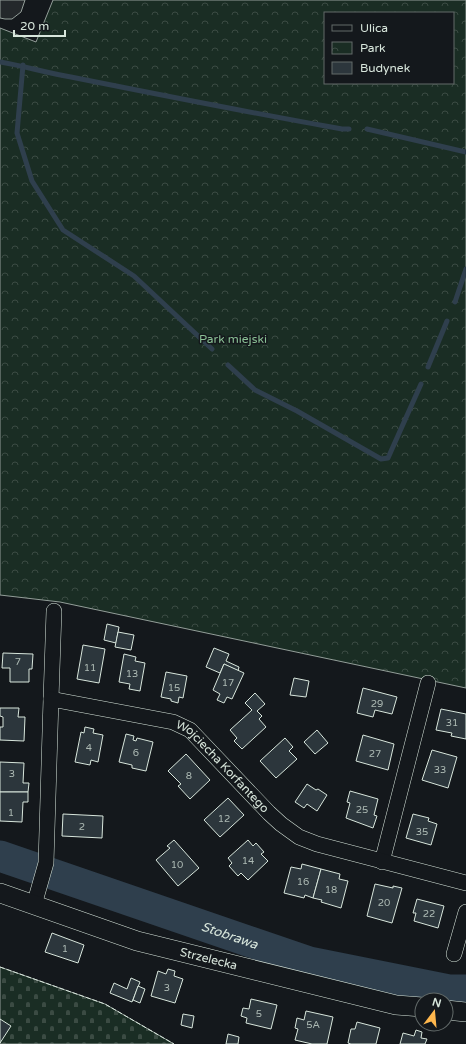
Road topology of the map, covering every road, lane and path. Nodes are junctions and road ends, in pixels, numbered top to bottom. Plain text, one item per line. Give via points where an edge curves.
1 (54, 611) dead end
2 (428, 683) dead end
3 (51, 699) junction
4 (382, 862) junction
5 (466, 883) edge
6 (0, 893) edge
7 (34, 905) junction
8 (466, 912) edge
9 (454, 954) dead end
10 (414, 1006) edge
11 (454, 1011) edge
12 (466, 1012) edge

1 - 3 street
2 - 4 street
3 - 4 street, Wojciecha Korfantego via 173,722 190,730 269,813 299,837
3 - 7 street via 46,862
4 - 5 street, Wojciecha Korfantego
6 - 7 street, Strzelecka
7 - 10 street, Strzelecka via 137,941 396,1004
8 - 9 street
11 - 12 street

